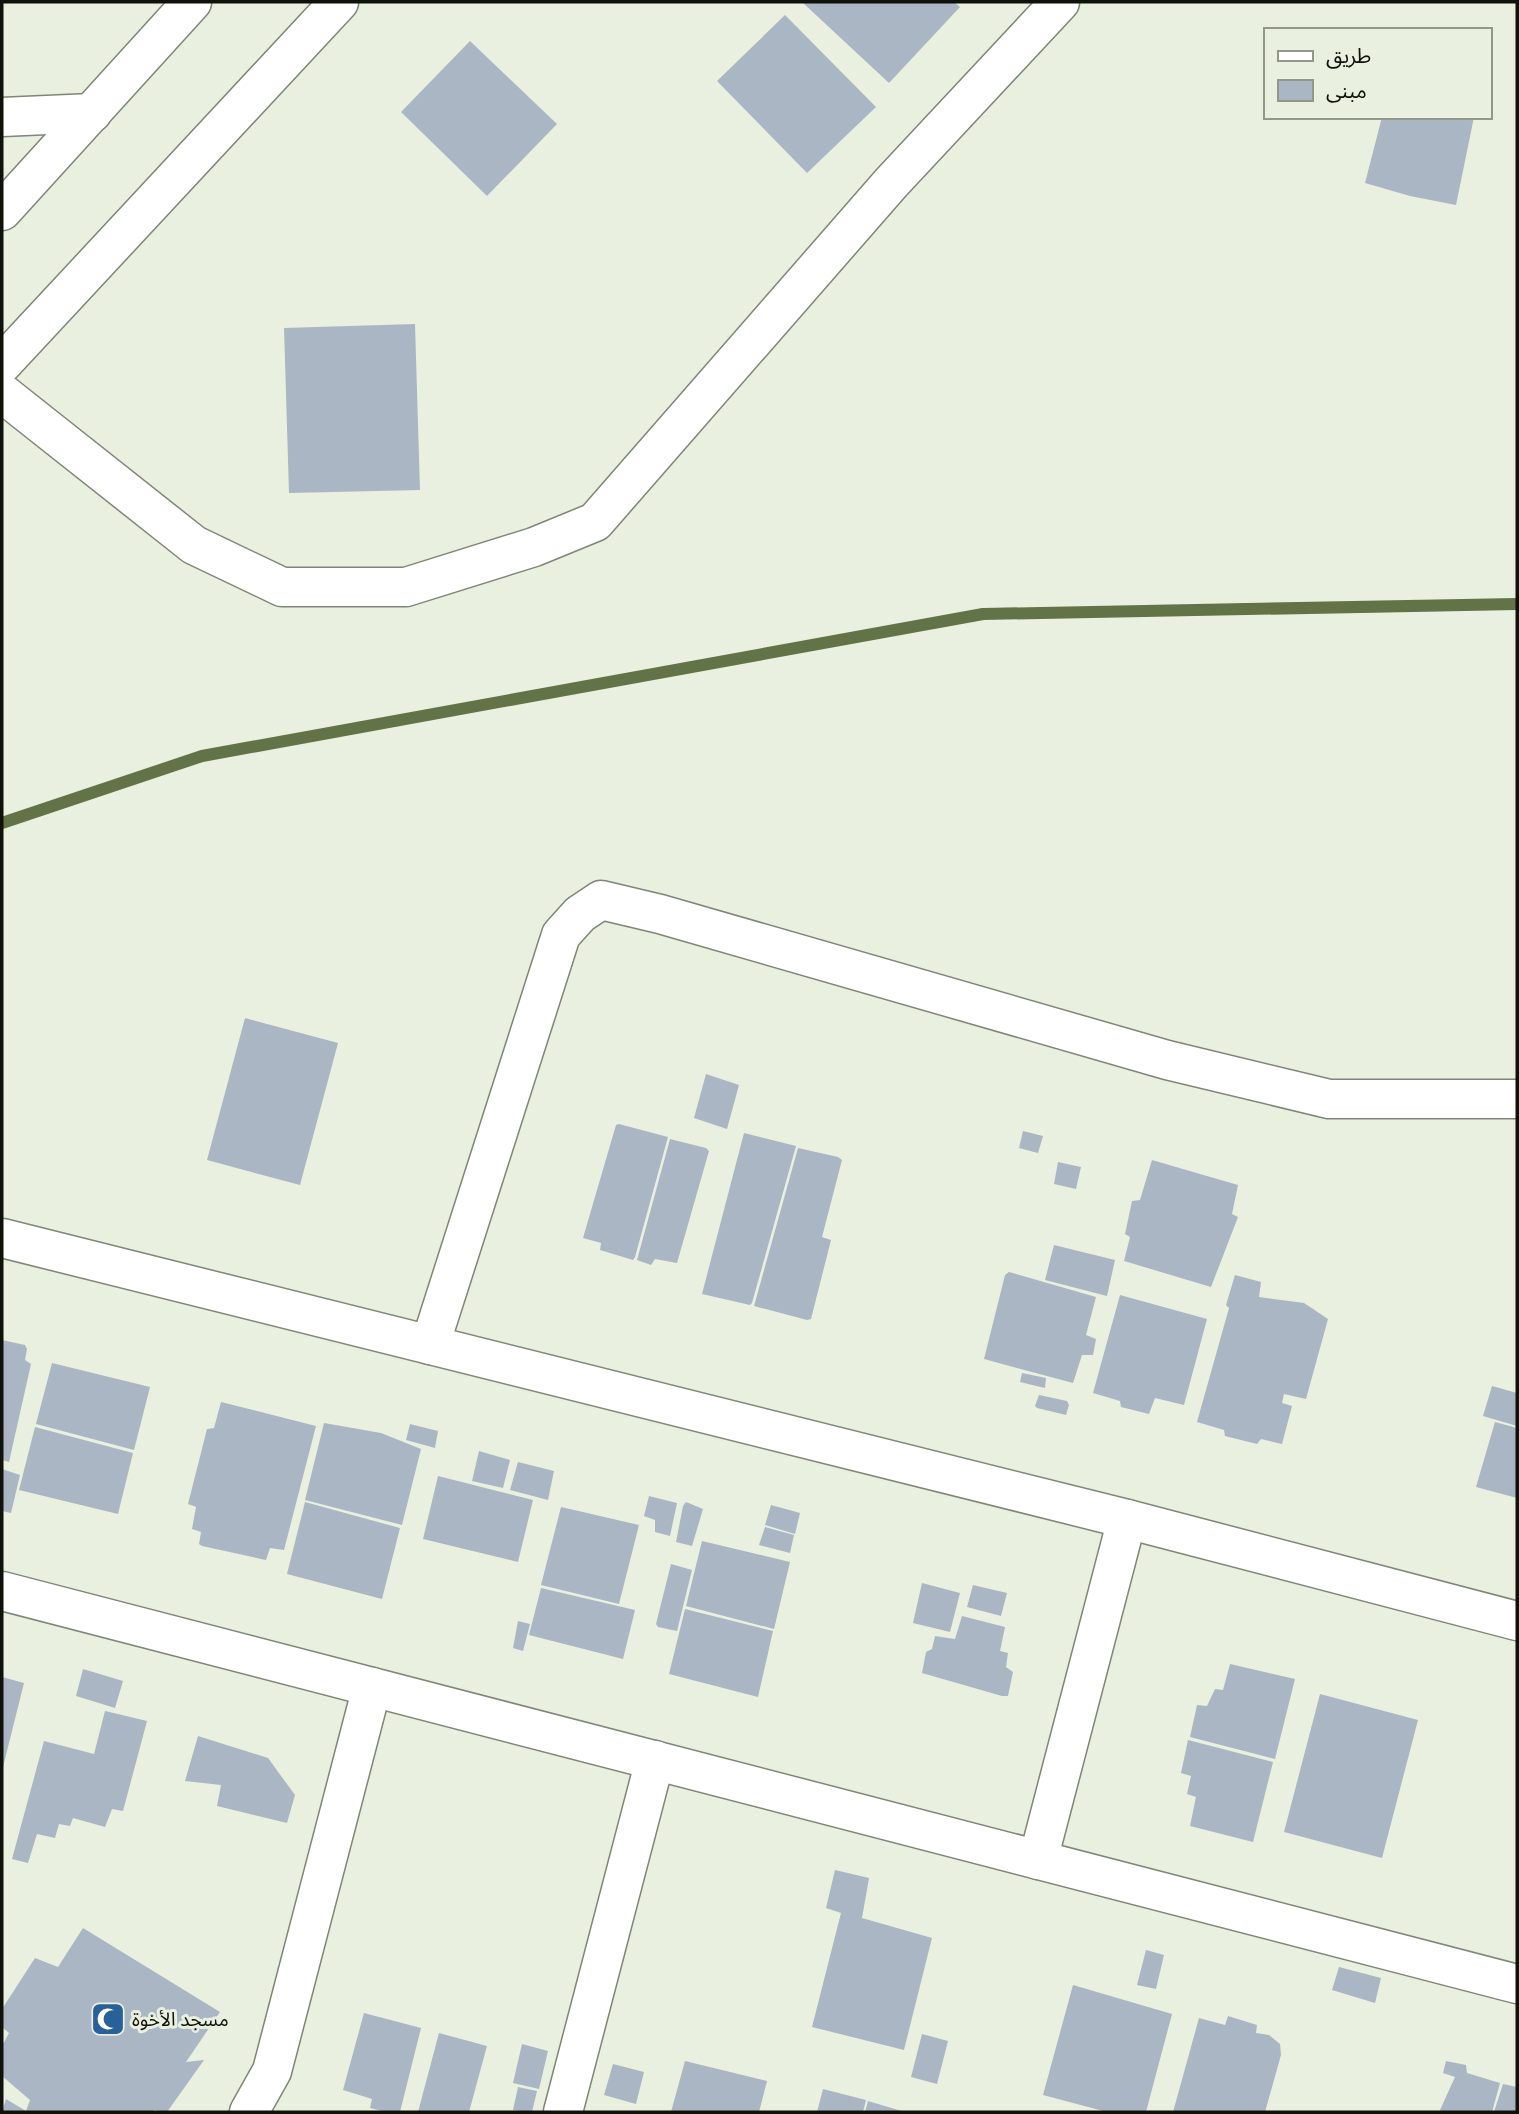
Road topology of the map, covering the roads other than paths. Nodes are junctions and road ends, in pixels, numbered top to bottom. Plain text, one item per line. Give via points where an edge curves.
1 (192, 2) edge
2 (1060, 2) edge
3 (318, 9) edge
4 (92, 113) junction
5 (2, 117) edge
6 (2, 211) edge
7 (2, 364) edge
8 (2, 393) edge
9 (1517, 1099) edge
10 (2, 1238) edge
11 (430, 1345) junction
12 (1127, 1519) junction
13 (2, 1591) edge
14 (1517, 1621) edge
15 (372, 1687) junction
16 (655, 1760) junction
17 (1038, 1860) junction
18 (1517, 1984) edge
19 (249, 2112) edge
20 (563, 2112) edge

1 - 4 street
2 - 8 street via 891,183 595,522 534,547 406,587 282,587 194,545
3 - 7 street
4 - 5 street
4 - 6 street
9 - 11 street via 1329,1099 1167,1060 601,900 580,914 561,936
10 - 11 street
11 - 12 street
12 - 14 street
12 - 17 street
13 - 15 street
15 - 16 street
15 - 19 street via 272,2071
16 - 17 street
16 - 20 street
17 - 18 street

